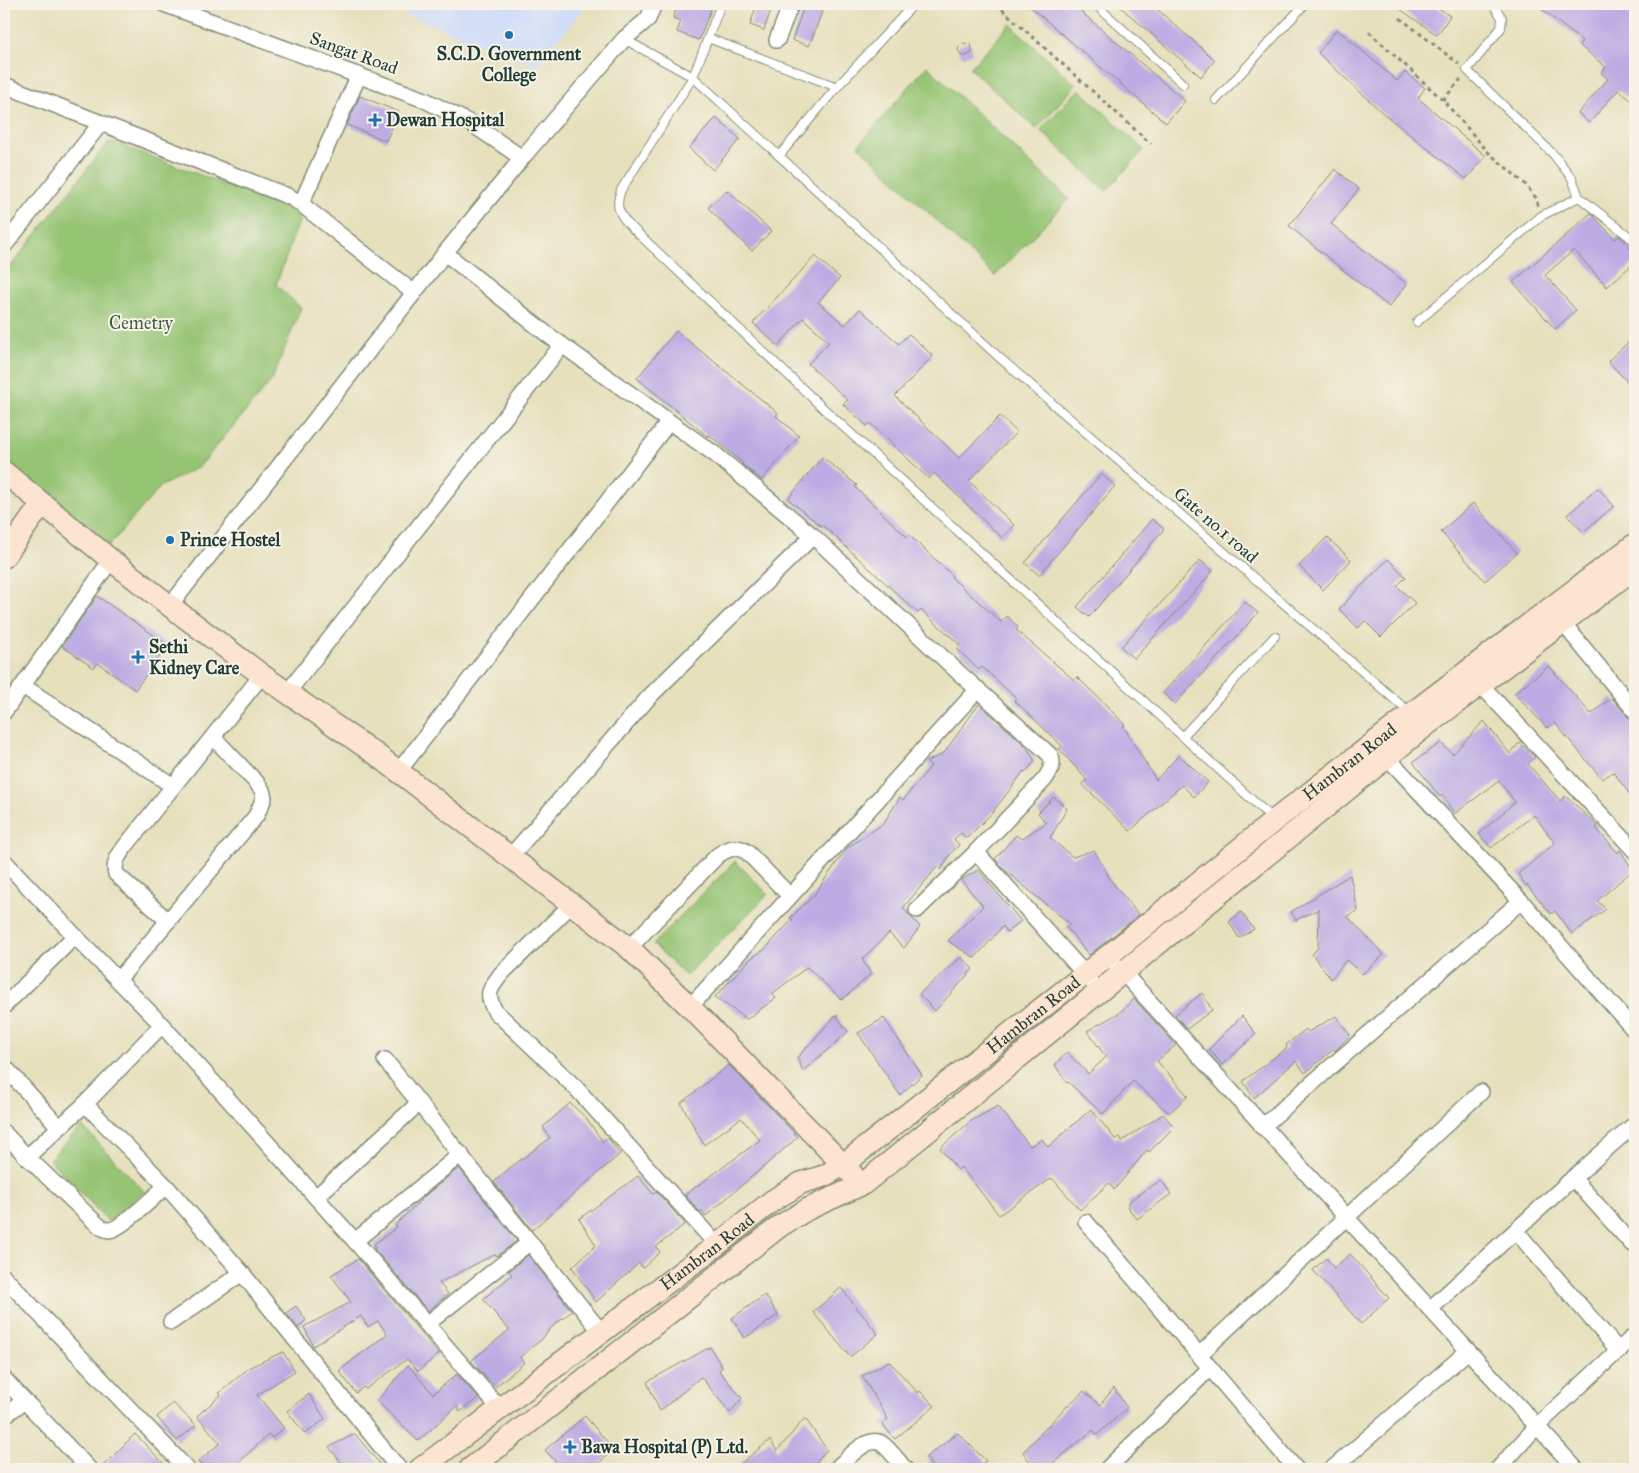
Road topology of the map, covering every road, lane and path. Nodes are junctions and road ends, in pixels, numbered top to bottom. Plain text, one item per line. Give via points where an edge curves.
1 (164, 4) edge
2 (654, 4) edge
3 (722, 4) edge
4 (791, 4) edge
5 (914, 4) edge
6 (996, 4) edge
7 (1095, 4) edge
8 (1305, 4) edge
9 (1493, 4) edge
10 (1400, 18) dead end
11 (1369, 32) dead end
12 (708, 38) junction
13 (624, 39) junction
14 (777, 40) dead end
15 (1467, 70) junction
16 (359, 75) junction
17 (693, 77) junction
18 (1183, 84) dead end
19 (4, 85) edge
20 (837, 87) junction
21 (1216, 100) dead end
22 (1442, 100) junction
23 (101, 123) junction
24 (1151, 144) dead end
25 (779, 156) junction
26 (522, 158) junction
27 (1579, 197) junction
28 (301, 204) junction
29 (1541, 216) junction
30 (1635, 242) edge
31 (4, 246) edge
32 (445, 253) junction
33 (414, 293) junction
34 (1418, 322) dead end
35 (562, 345) junction
36 (669, 422) junction
37 (4, 472) edge
38 (42, 504) junction
39 (813, 536) junction
40 (1635, 544) edge
41 (4, 557) edge
42 (111, 560) junction
43 (1635, 568) edge
44 (170, 606) junction
45 (1563, 623) junction
46 (1275, 636) dead end
47 (262, 675) junction
48 (1481, 685) junction
49 (23, 686) junction
50 (978, 690) junction
51 (288, 693) junction
52 (1635, 710) edge
53 (4, 712) edge
54 (1412, 714) junction
55 (1183, 736) junction
56 (212, 737) junction
57 (1388, 757) junction
58 (398, 772) junction
59 (173, 786) junction
60 (1274, 820) junction
61 (1635, 851) edge
62 (976, 852) junction
63 (510, 857) junction
64 (4, 861) edge
65 (790, 896) junction
66 (1521, 901) junction
67 (572, 904) junction
68 (917, 910) dead end
69 (168, 921) junction
70 (75, 936) junction
71 (629, 948) junction
72 (1108, 956) junction
73 (1122, 973) junction
74 (1084, 974) junction
75 (118, 980) junction
76 (1100, 992) junction
77 (4, 1006) edge
78 (690, 1007) junction
79 (162, 1025) junction
80 (1635, 1031) edge
81 (386, 1060) dead end
82 (4, 1066) edge
83 (1481, 1092) dead end
84 (420, 1103) junction
85 (85, 1104) junction
86 (1635, 1124) edge
87 (59, 1127) junction
88 (1262, 1127) junction
89 (4, 1133) edge
90 (461, 1154) junction
91 (27, 1157) junction
92 (844, 1165) junction
93 (1573, 1178) junction
94 (862, 1184) junction
95 (166, 1186) junction
96 (316, 1198) junction
97 (1346, 1217) junction
98 (1086, 1222) dead end
99 (1516, 1231) junction
100 (355, 1241) junction
101 (530, 1242) junction
102 (1632, 1244) dead end
103 (717, 1245) junction
104 (242, 1272) junction
105 (4, 1277) edge
106 (1430, 1309) junction
107 (170, 1322) dead end
108 (426, 1324) junction
109 (601, 1332) junction
110 (1635, 1335) edge
111 (1468, 1351) junction
112 (1618, 1351) junction
113 (1199, 1355) junction
114 (1210, 1368) junction
115 (4, 1380) edge
116 (24, 1401) junction
117 (500, 1409) junction
118 (4, 1416) edge
119 (1537, 1426) junction
120 (89, 1469) edge
121 (187, 1469) edge
122 (399, 1469) edge
123 (420, 1469) edge
124 (470, 1469) edge
125 (836, 1469) edge
126 (905, 1469) edge
127 (1107, 1469) edge
128 (1296, 1469) edge
129 (1332, 1469) edge
130 (1498, 1469) edge
131 (1576, 1469) edge

1 - 16 street, Sangat Road
2 - 13 street via 648,19
3 - 12 lane
4 - 14 street
5 - 20 lane
6 - 24 path
7 - 18 lane
8 - 21 lane
9 - 15 lane via 1502,18 1502,28
10 - 15 path
11 - 22 path
12 - 17 lane
12 - 20 lane
13 - 17 lane, Gate no.1 road
13 - 26 street
15 - 22 path
15 - 27 lane via 1553,154 1572,178
16 - 26 street, Sangat Road via 450,112
16 - 28 street
17 - 25 lane, Gate no.1 road
17 - 55 lane via 625,182 617,202 620,214 824,409
19 - 23 street
20 - 25 lane
22 - 29 path via 1489,153 1524,183 1536,198
23 - 28 street via 279,191
23 - 31 street
25 - 54 lane, Gate no.1 road via 1000,359
26 - 32 street
27 - 29 lane
27 - 30 lane
28 - 33 street
29 - 34 lane
32 - 33 street
32 - 35 street
33 - 44 street
35 - 36 street
35 - 51 street
36 - 39 street via 716,455
36 - 58 street
37 - 38 main road
38 - 41 main road
38 - 42 main road
39 - 50 street
39 - 63 street via 650,696
40 - 54 main road, Hambran Road
42 - 44 main road
42 - 49 street
43 - 45 main road, Hambran Road
44 - 47 main road
45 - 48 main road, Hambran Road
45 - 52 street
46 - 55 lane
47 - 51 main road
47 - 56 street
48 - 57 main road, Hambran Road
48 - 61 street
49 - 53 street
49 - 59 street
50 - 62 street via 1050,755 1053,762 1045,779
50 - 65 street
51 - 58 main road
54 - 60 main road, Hambran Road
55 - 60 lane
56 - 59 street
56 - 69 street via 257,783 264,798 256,816
57 - 66 street
57 - 73 main road, Hambran Road
58 - 63 main road
59 - 69 street via 119,854 114,869 121,880
60 - 72 main road, Hambran Road
62 - 68 street
62 - 74 street
63 - 67 main road
64 - 70 street
65 - 71 street via 747,852 740,848 729,849 718,856
65 - 78 street
66 - 80 street
66 - 88 street
67 - 71 main road
67 - 103 street via 501,974 492,986 489,1000 495,1011 576,1088
69 - 75 street
70 - 75 street
70 - 77 street
71 - 78 main road
72 - 73 street
72 - 74 main road, Hambran Road
73 - 76 main road, Hambran Road
73 - 88 street
74 - 76 street
74 - 92 main road, Hambran Road
75 - 79 street
76 - 94 main road, Hambran Road
78 - 92 main road
79 - 85 street
79 - 96 street
81 - 84 street
82 - 87 street
83 - 97 street
84 - 90 street
84 - 96 street
85 - 87 street
85 - 95 street
86 - 93 street
87 - 91 street
88 - 97 street
89 - 91 street
90 - 100 street
90 - 101 street
91 - 95 street via 98,1226 108,1230 123,1224
92 - 94 main road
92 - 103 main road, Hambran Road via 784,1193
93 - 99 street
93 - 102 street
94 - 124 main road, Hambran Road via 780,1226
95 - 104 street
96 - 100 street
97 - 106 street
97 - 113 street
98 - 113 street
99 - 106 street
99 - 112 street
100 - 108 street
101 - 108 street
101 - 109 street
103 - 109 main road, Hambran Road
104 - 107 street
104 - 122 street
105 - 121 street
106 - 111 street
108 - 117 street
109 - 117 main road, Hambran Road
110 - 112 street
111 - 119 street
111 - 129 street
112 - 119 street
113 - 114 street
114 - 127 street
114 - 128 street
115 - 116 street
116 - 118 street
116 - 120 street
117 - 123 main road, Hambran Road
119 - 130 street
119 - 131 street
125 - 126 street via 858,1449 873,1441 880,1443

